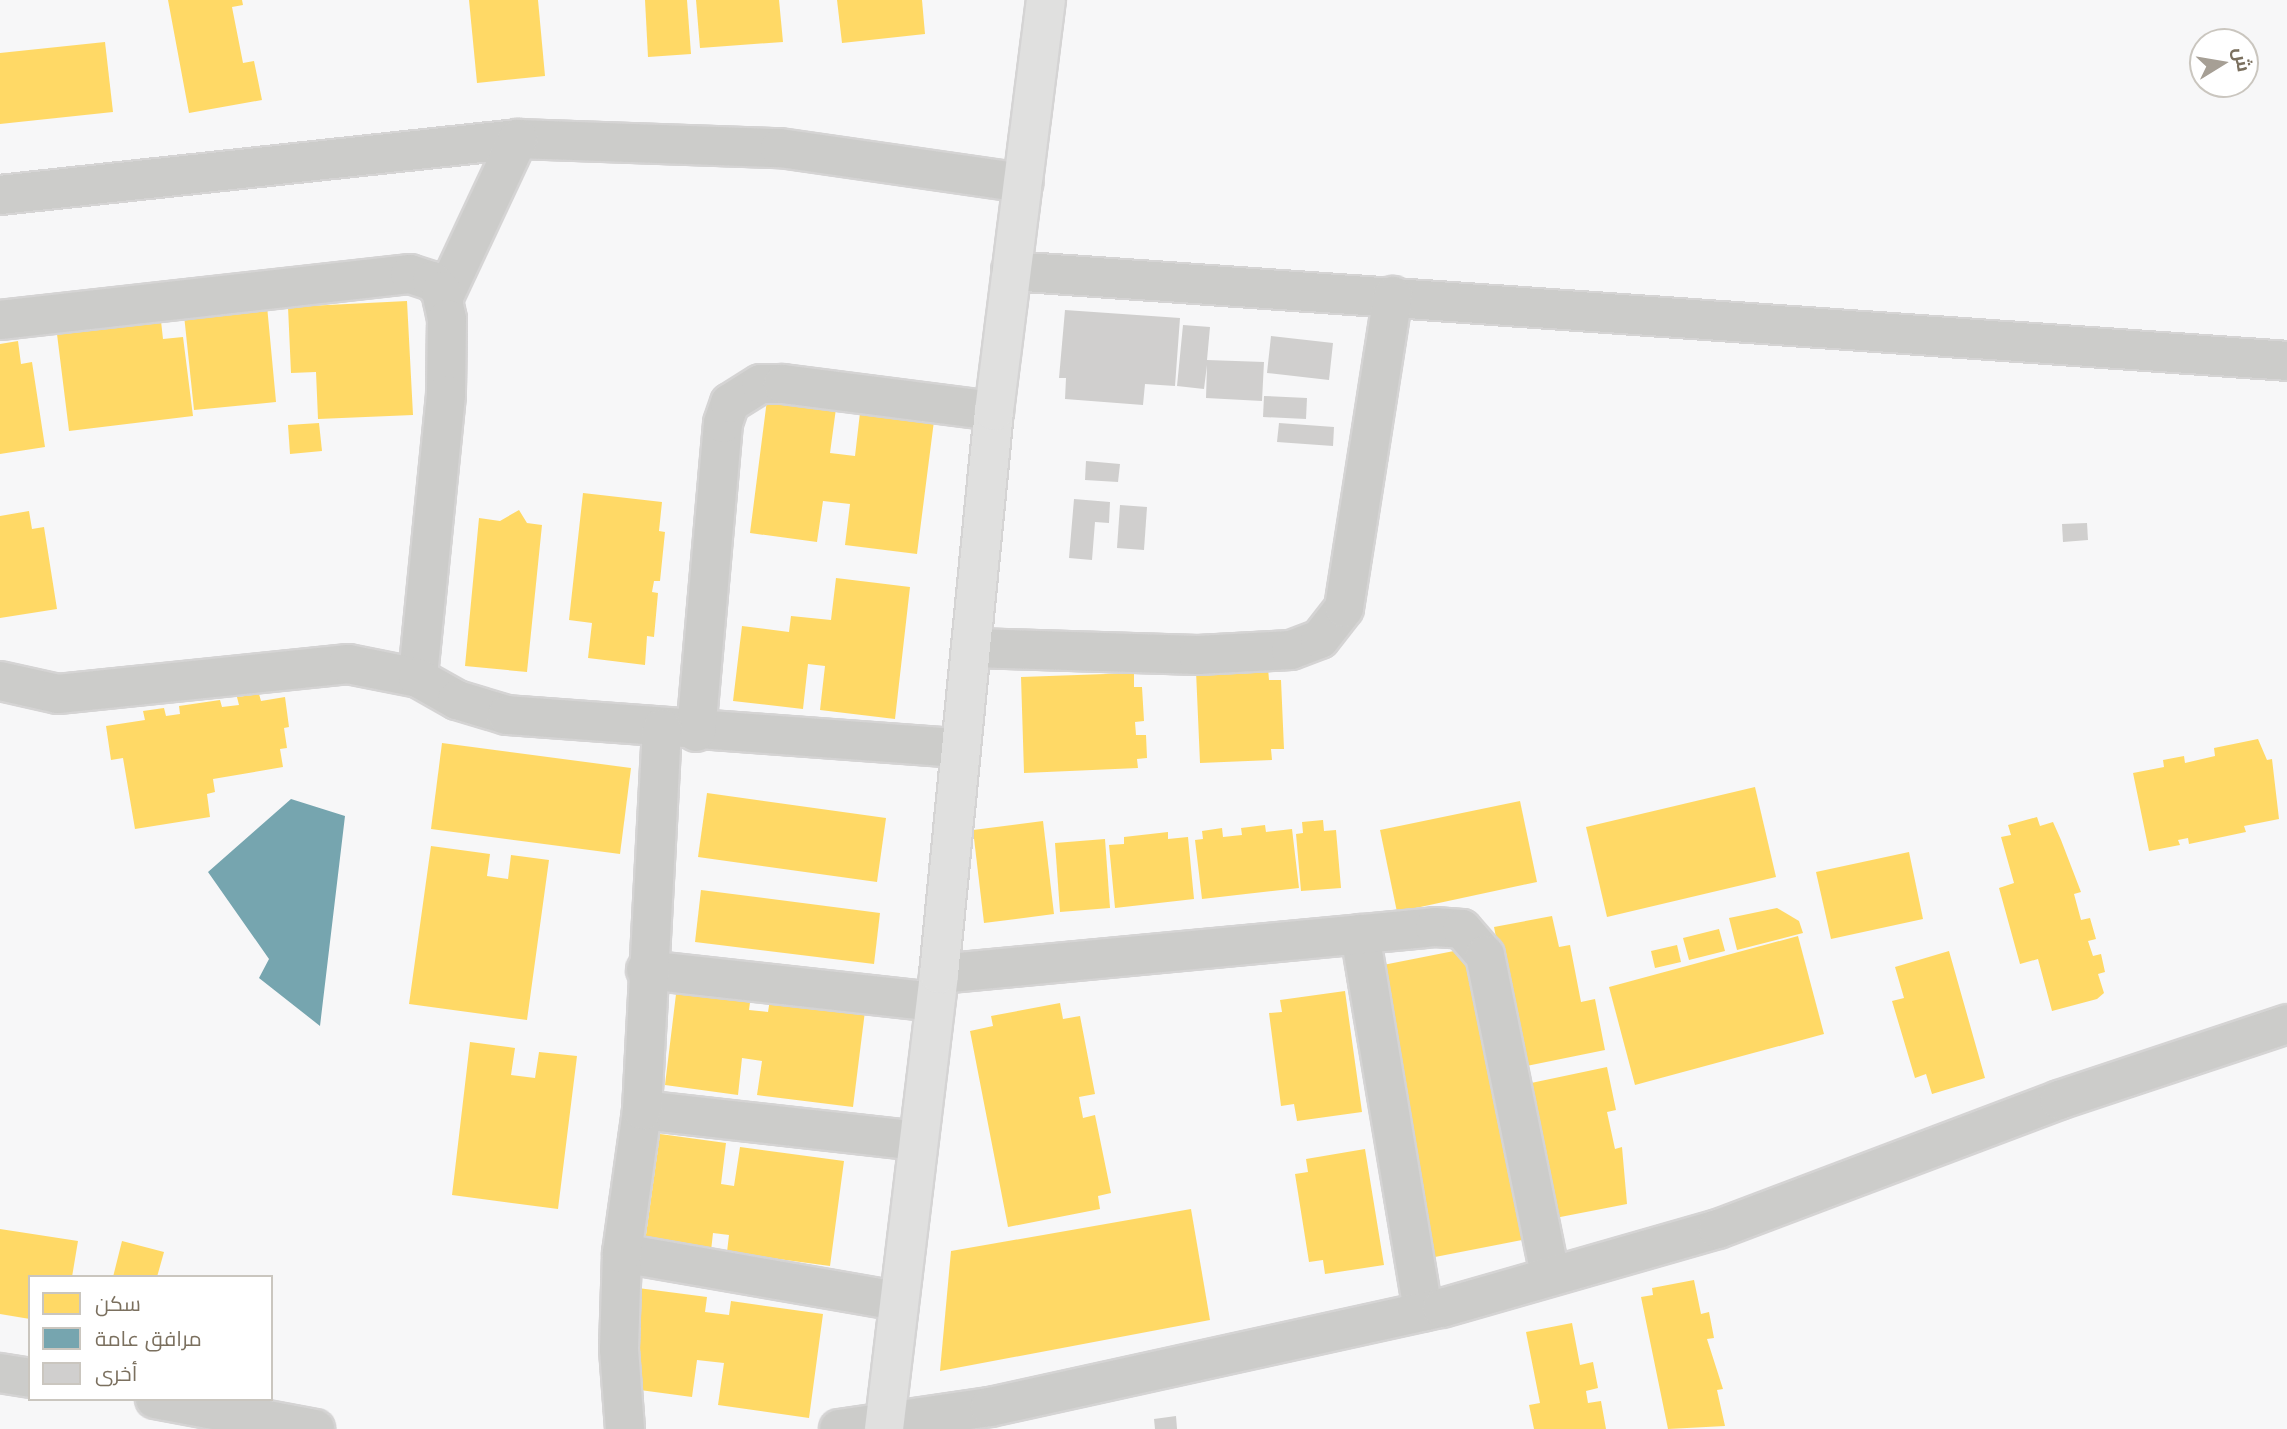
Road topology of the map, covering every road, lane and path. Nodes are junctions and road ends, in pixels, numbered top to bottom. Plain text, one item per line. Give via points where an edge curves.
1 (1046, 0) edge
2 (518, 139) junction
3 (1023, 183) junction
4 (0, 195) edge
5 (1011, 271) junction
6 (1393, 296) junction
7 (443, 299) junction
8 (0, 320) edge
9 (2287, 361) edge
10 (994, 411) junction
11 (974, 648) junction
12 (418, 678) junction
13 (0, 681) edge
14 (679, 730) junction
15 (960, 748) junction
16 (1360, 934) junction
17 (646, 970) junction
18 (937, 988) junction
19 (2287, 1024) edge
20 (642, 1110) junction
21 (917, 1141) junction
22 (622, 1253) junction
23 (1550, 1275) junction
24 (898, 1301) junction
25 (1423, 1312) junction
26 (0, 1373) edge
27 (28, 1378) edge
28 (170, 1411) edge
29 (884, 1426) edge
30 (302, 1428) edge
31 (625, 1429) edge
32 (839, 1429) edge

1 - 3 main road
2 - 3 street via 780,148
2 - 4 street
2 - 7 street
3 - 5 main road
5 - 6 street
5 - 10 main road
6 - 9 street
6 - 11 street via 1363,514 1344,608 1320,639 1291,649 1198,655
7 - 8 street via 432,281 410,274
7 - 12 street via 446,395
10 - 11 main road
10 - 14 street via 783,384 761,384 730,402 723,423
11 - 15 main road
12 - 13 street via 348,664 58,694
12 - 14 street via 457,700 507,715
14 - 15 street
14 - 17 street
15 - 18 main road
16 - 18 street
16 - 23 street via 1462,929 1485,955
16 - 25 street
17 - 18 street
17 - 20 street
18 - 21 main road
19 - 23 street via 2059,1100 1718,1229
20 - 21 street
20 - 22 street
21 - 24 main road
22 - 24 street
22 - 31 street via 619,1349
23 - 25 street
24 - 29 main road
25 - 29 street via 1110,1382
26 - 27 street
28 - 30 street
29 - 32 street

